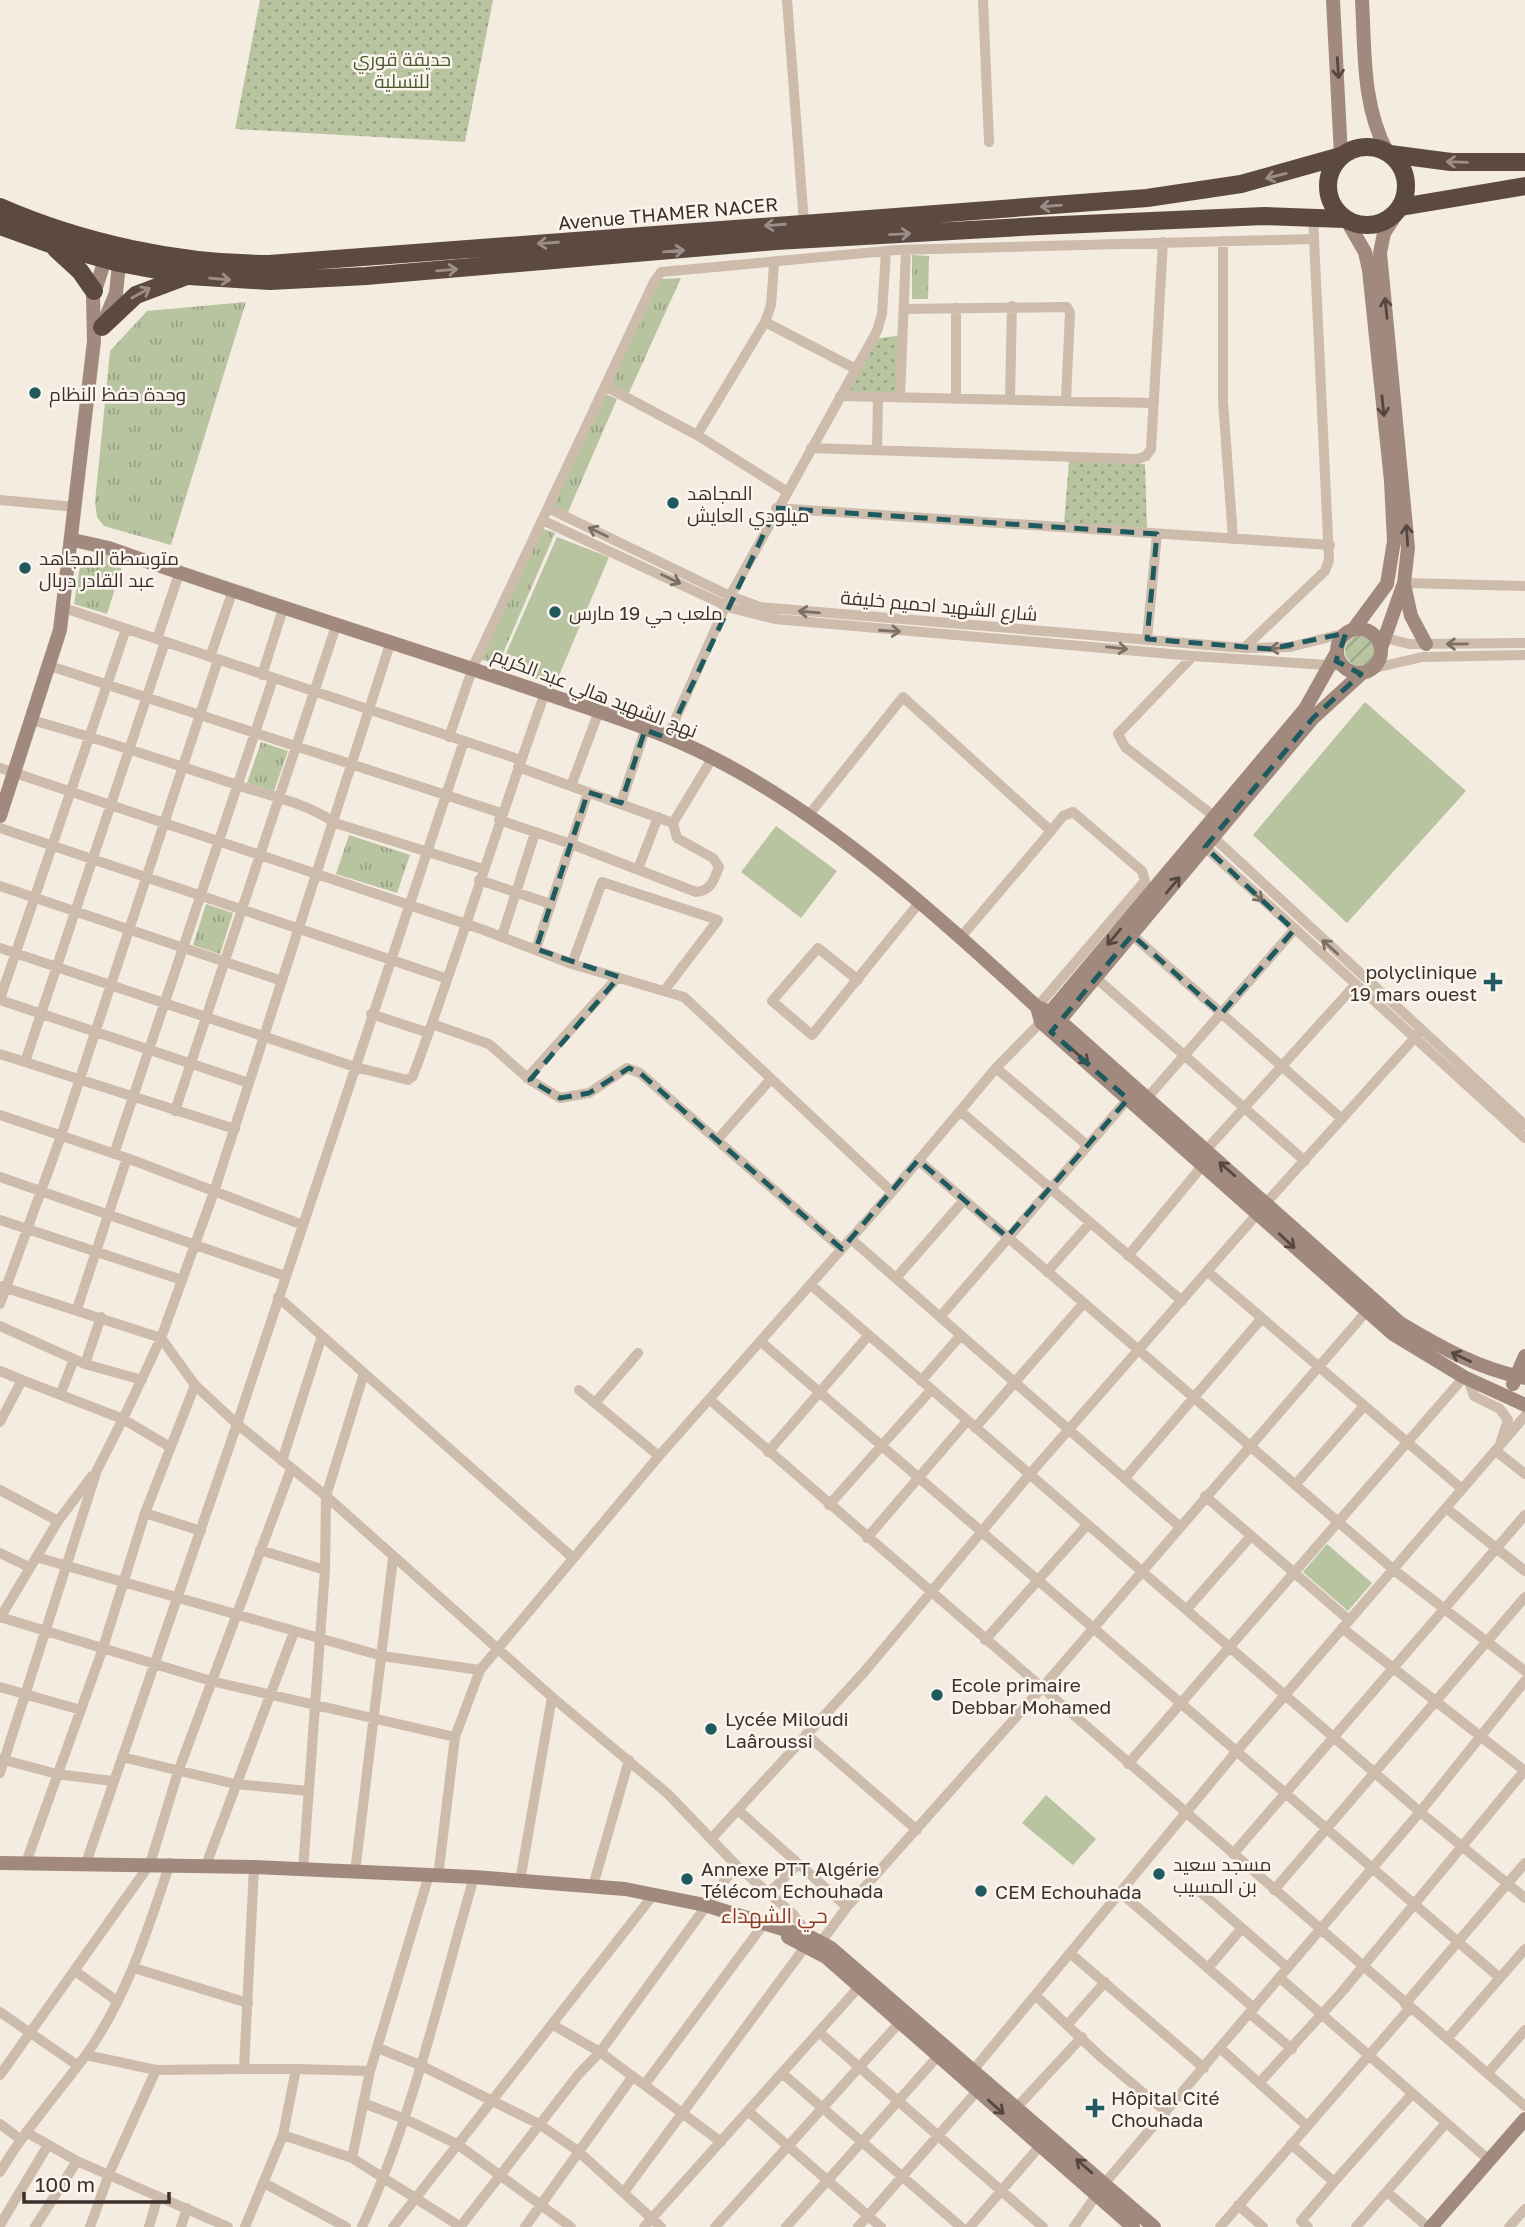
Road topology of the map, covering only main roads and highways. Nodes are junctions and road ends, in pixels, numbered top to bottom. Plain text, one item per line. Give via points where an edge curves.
1 (1333, 0) edge
2 (1362, 0) edge
3 (1389, 153) junction
4 (1341, 156) junction
5 (1525, 162) edge
6 (1525, 186) edge
7 (0, 207) edge
8 (1400, 209) junction
9 (1346, 220) junction
10 (0, 226) edge
11 (50, 244) junction
12 (114, 252) junction
13 (189, 276) junction
14 (94, 291) junction
15 (98, 334) junction
16 (73, 540) junction
17 (1404, 583) junction
18 (1350, 631) junction
19 (1380, 640) junction
20 (1426, 644) road end
21 (1336, 661) junction
22 (1368, 671) junction
23 (0, 816) edge
24 (1048, 1019) junction
25 (1204, 1158) junction
26 (1262, 1208) junction
27 (1525, 1356) edge
28 (1521, 1377) edge
29 (1509, 1398) junction
30 (1525, 1405) edge
31 (0, 1855) edge
32 (0, 1863) edge
33 (148, 1864) junction
34 (812, 1942) junction
35 (970, 2074) junction
36 (1525, 2119) edge
37 (1101, 2191) junction
38 (1133, 2227) edge
39 (1154, 2227) edge
40 (1429, 2227) edge

1 -> 4 main road
2 - 3 main road via 1373,125
3 - 4 highway via 1365,147
5 -> 3 highway via 1451,162
3 - 8 highway via 1404,173 1406,196
4 - 9 highway via 1327,188 1330,200
4 -> 12 highway, Avenue THAMER NACER via 1272,177 1179,194 981,212 269,264
6 - 8 highway
7 - 12 highway, Avenue THAMER NACER
8 - 9 highway via 1375,225
17 -> 8 main road via 1408,548 1404,479 1380,253 1384,233
13 -> 9 highway, Avenue THAMER NACER via 297,280 776,241 1066,224 1264,216
9 -> 18 main road via 1366,252 1369,270 1394,541 1388,584
10 - 11 highway
11 - 12 highway
11 - 14 highway
12 - 13 highway, Avenue THAMER NACER
12 - 14 main road
12 - 15 main road via 116,293
15 -> 13 highway via 136,295
14 - 15 main road via 91,326
15 - 16 main road
16 - 23 main road via 50,666
16 - 24 main road, نهج الشهيد هالي عبد الكريم via 473,667 713,757 808,816 961,937
17 - 19 main road
17 - 20 main road via 1411,615
18 - 19 main road via 1361,629
18 - 21 main road via 1339,642
19 - 22 main road via 1381,659
21 - 22 main road
21 -> 24 main road via 1305,709
24 -> 22 main road via 1096,978 1313,718
24 -> 25 main road via 1128,1099
24 - 25 main road via 1147,1098
25 - 26 main road
28 -> 26 main road via 1468,1361 1400,1323
26 -> 29 main road via 1393,1334
27 - 28 main road
28 - 29 main road
29 - 30 main road
31 - 33 main road
32 - 33 main road
33 - 34 main road via 593,1886 705,1905
34 - 35 main road
34 - 35 main road via 858,1988 939,2055
37 -> 35 main road via 1017,2107
35 -> 37 main road via 978,2090 1040,2146
36 - 40 main road
37 - 38 main road
37 - 39 main road

